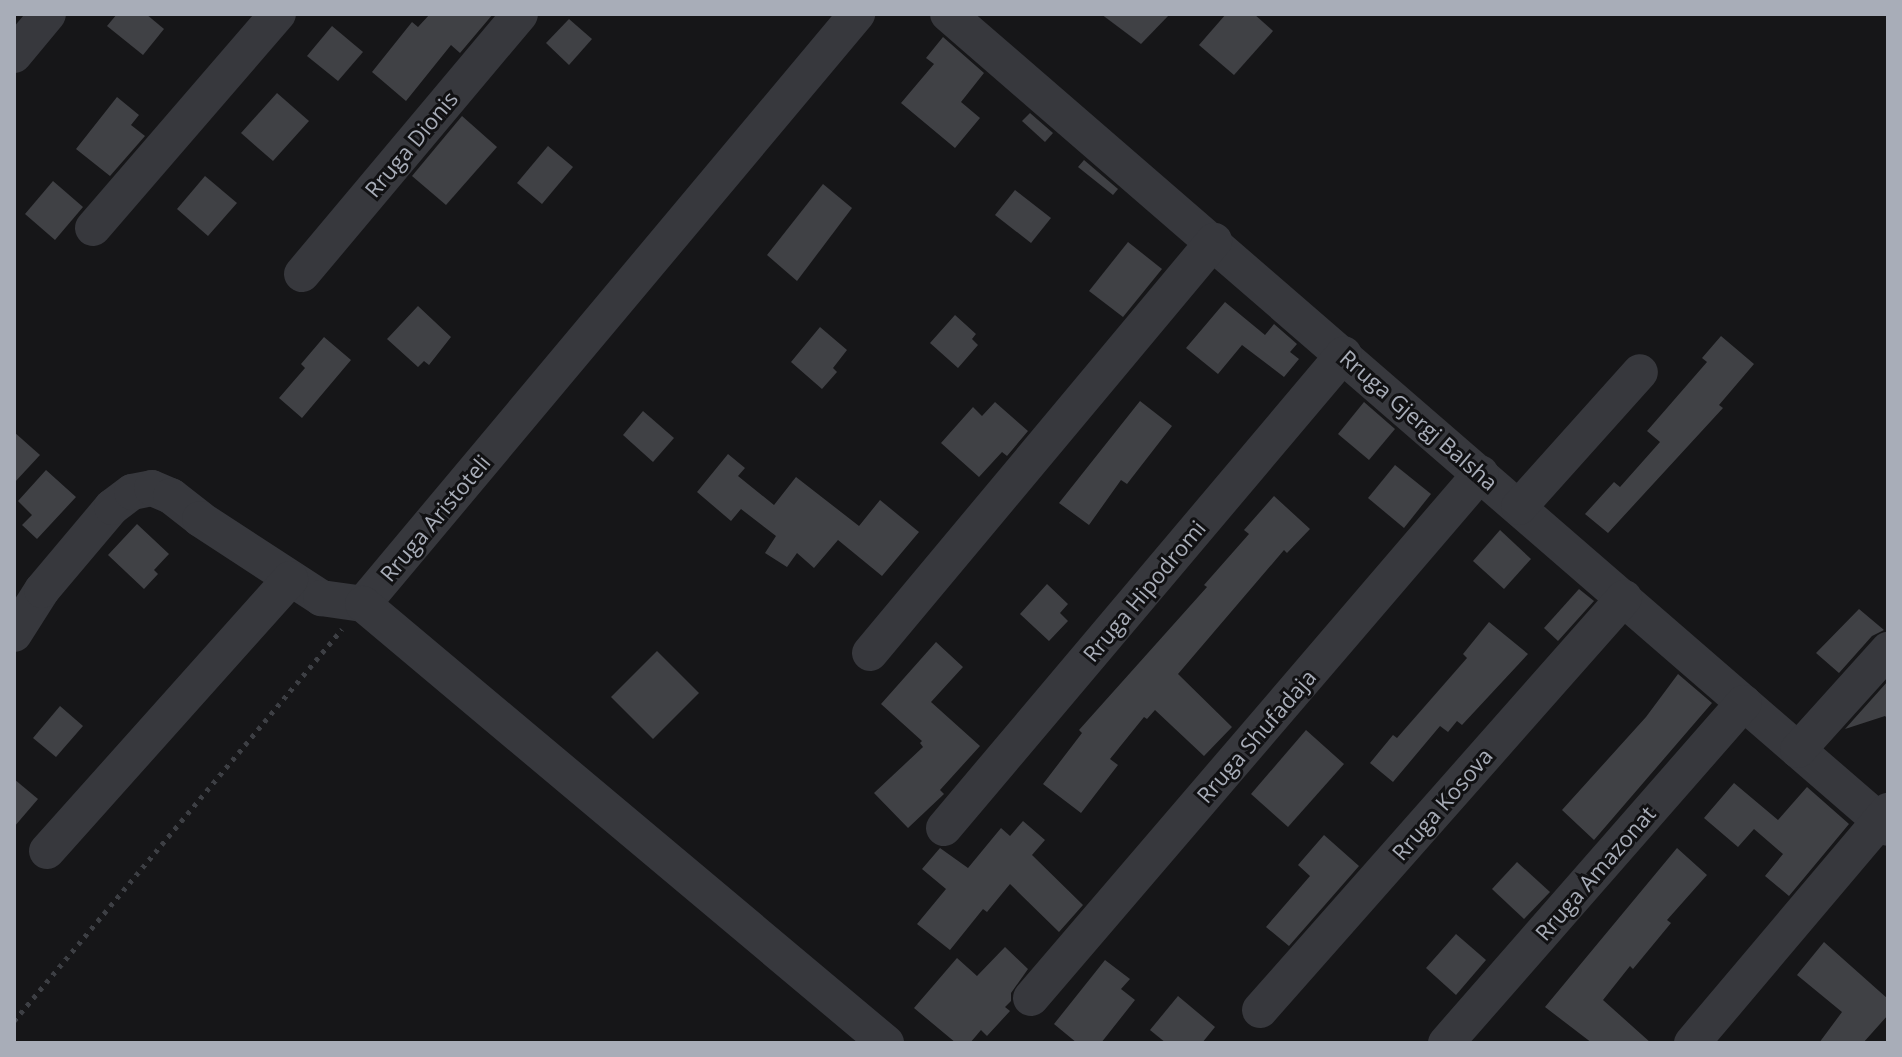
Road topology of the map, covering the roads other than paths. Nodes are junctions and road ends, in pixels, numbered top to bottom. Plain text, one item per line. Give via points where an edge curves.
1 (48, 14) edge
2 (278, 14) edge
3 (520, 14) edge
4 (857, 14) edge
5 (948, 14) edge
6 (14, 55) edge
7 (93, 228) dead end
8 (1214, 241) junction
9 (302, 274) dead end
10 (1344, 354) junction
11 (1640, 372) dead end
12 (1481, 473) junction
13 (1519, 507) junction
14 (290, 579) junction
15 (1624, 598) junction
16 (363, 604) junction
17 (14, 634) edge
18 (1888, 650) edge
19 (870, 653) dead end
20 (1744, 703) junction
21 (1798, 750) junction
22 (1885, 820) edge
23 (944, 828) dead end
24 (47, 851) dead end
25 (1031, 998) dead end
26 (1260, 1010) dead end
27 (886, 1043) edge
28 (1446, 1043) edge
29 (1692, 1043) edge

1 - 6 street
2 - 7 street
3 - 9 street, Rruga Dionis
4 - 16 street, Rruga Aristoteli
5 - 8 street, Rruga Gjergj Balsha
8 - 10 street, Rruga Gjergj Balsha
8 - 19 street
10 - 12 street, Rruga Gjergj Balsha
10 - 23 street, Rruga Hipodromi
11 - 13 street
12 - 13 street, Rruga Gjergj Balsha
12 - 25 street, Rruga Shufadaja
13 - 15 street, Rruga Gjergj Balsha
14 - 16 street via 321,598
14 - 17 street via 152,488 132,492 112,507 42,590
14 - 24 street
15 - 20 street, Rruga Gjergj Balsha
15 - 26 street, Rruga Kosova
16 - 27 street
18 - 21 street
20 - 21 street, Rruga Gjergj Balsha
20 - 28 street, Rruga Amazonat
21 - 22 street, Rruga Gjergj Balsha
22 - 29 street

